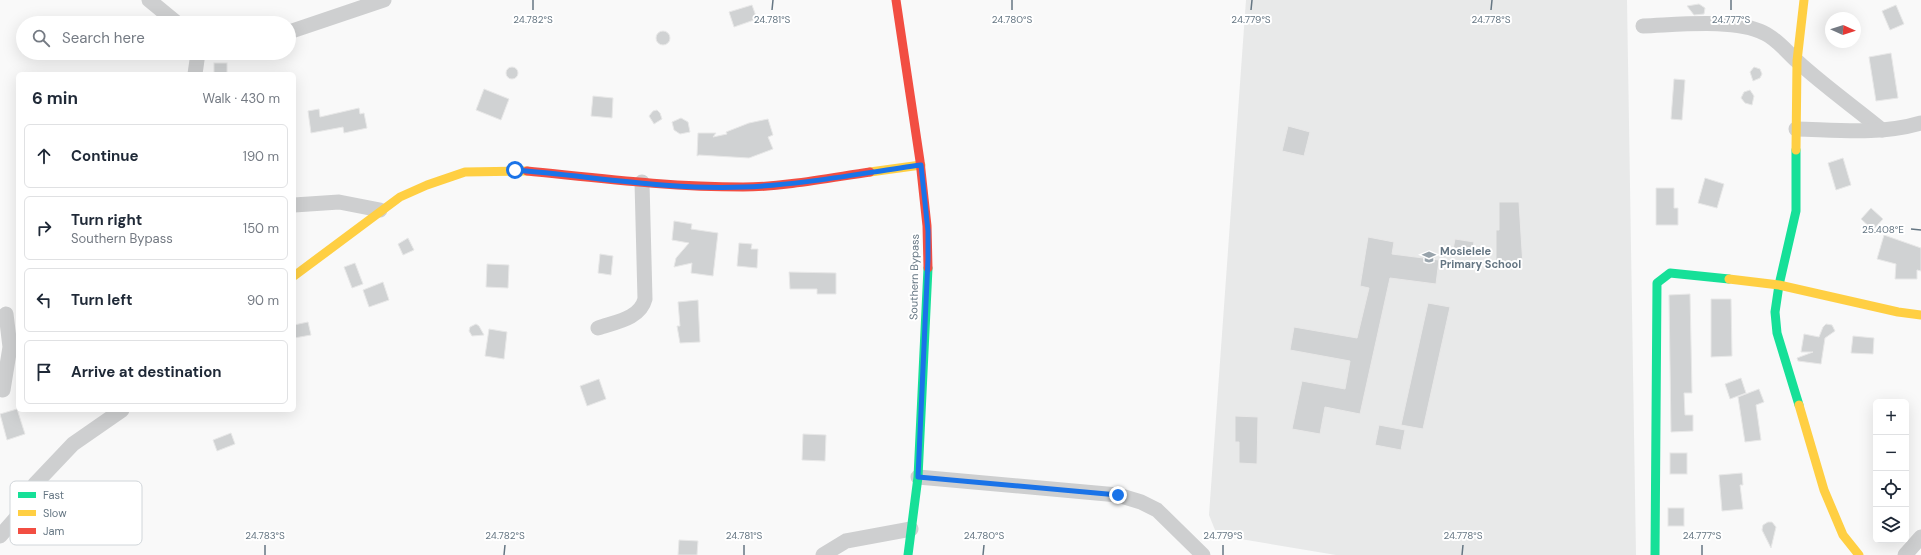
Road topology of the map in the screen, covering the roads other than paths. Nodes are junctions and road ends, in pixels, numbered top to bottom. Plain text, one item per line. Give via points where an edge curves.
1 (149, 0) edge
2 (384, 0) edge
3 (896, 0) edge
4 (1804, 0) edge
5 (168, 16) edge
6 (1643, 26) dead end
7 (296, 30) edge
8 (197, 60) edge
9 (1797, 61) junction
10 (195, 72) edge
11 (1921, 123) edge
12 (1796, 129) junction
13 (1882, 130) junction
14 (921, 165) junction
15 (642, 182) junction
16 (296, 205) edge
17 (380, 210) junction
18 (296, 274) edge
19 (1779, 285) junction
20 (8, 315) edge
21 (1921, 315) edge
22 (598, 328) dead end
23 (16, 386) edge
24 (2, 390) edge
25 (119, 412) edge
26 (918, 477) junction
27 (38, 481) edge
28 (10, 525) edge
29 (912, 529) junction
30 (0, 536) edge
31 (1921, 537) edge
32 (823, 555) edge
33 (908, 555) edge
34 (1203, 555) edge
35 (1655, 555) edge
36 (1859, 555) edge
37 (1905, 555) edge

1 - 5 street
2 - 7 street
3 - 14 street, Southern Bypass
4 - 9 street
6 - 9 street via 1739,26 1764,33
8 - 10 street
9 - 12 street
9 - 13 street
11 - 13 street via 1905,128
12 - 13 street
12 - 19 street via 1794,225
14 - 15 street via 809,181 744,187
14 - 26 street, Southern Bypass via 928,231 928,259
15 - 17 street via 515,170 465,172 400,197
15 - 22 street via 644,306 637,314
16 - 17 street via 339,202
17 - 18 street
19 - 21 street
19 - 35 street via 1670,273 1657,283
19 - 36 street via 1775,312 1777,333 1824,490 1843,535
20 - 24 street via 10,347
23 - 24 street
25 - 27 street via 73,444
26 - 29 street, Southern Bypass
26 - 34 street via 1118,495 1157,510
28 - 30 street
29 - 32 street via 846,541
29 - 33 street, Southern Bypass
31 - 37 street

